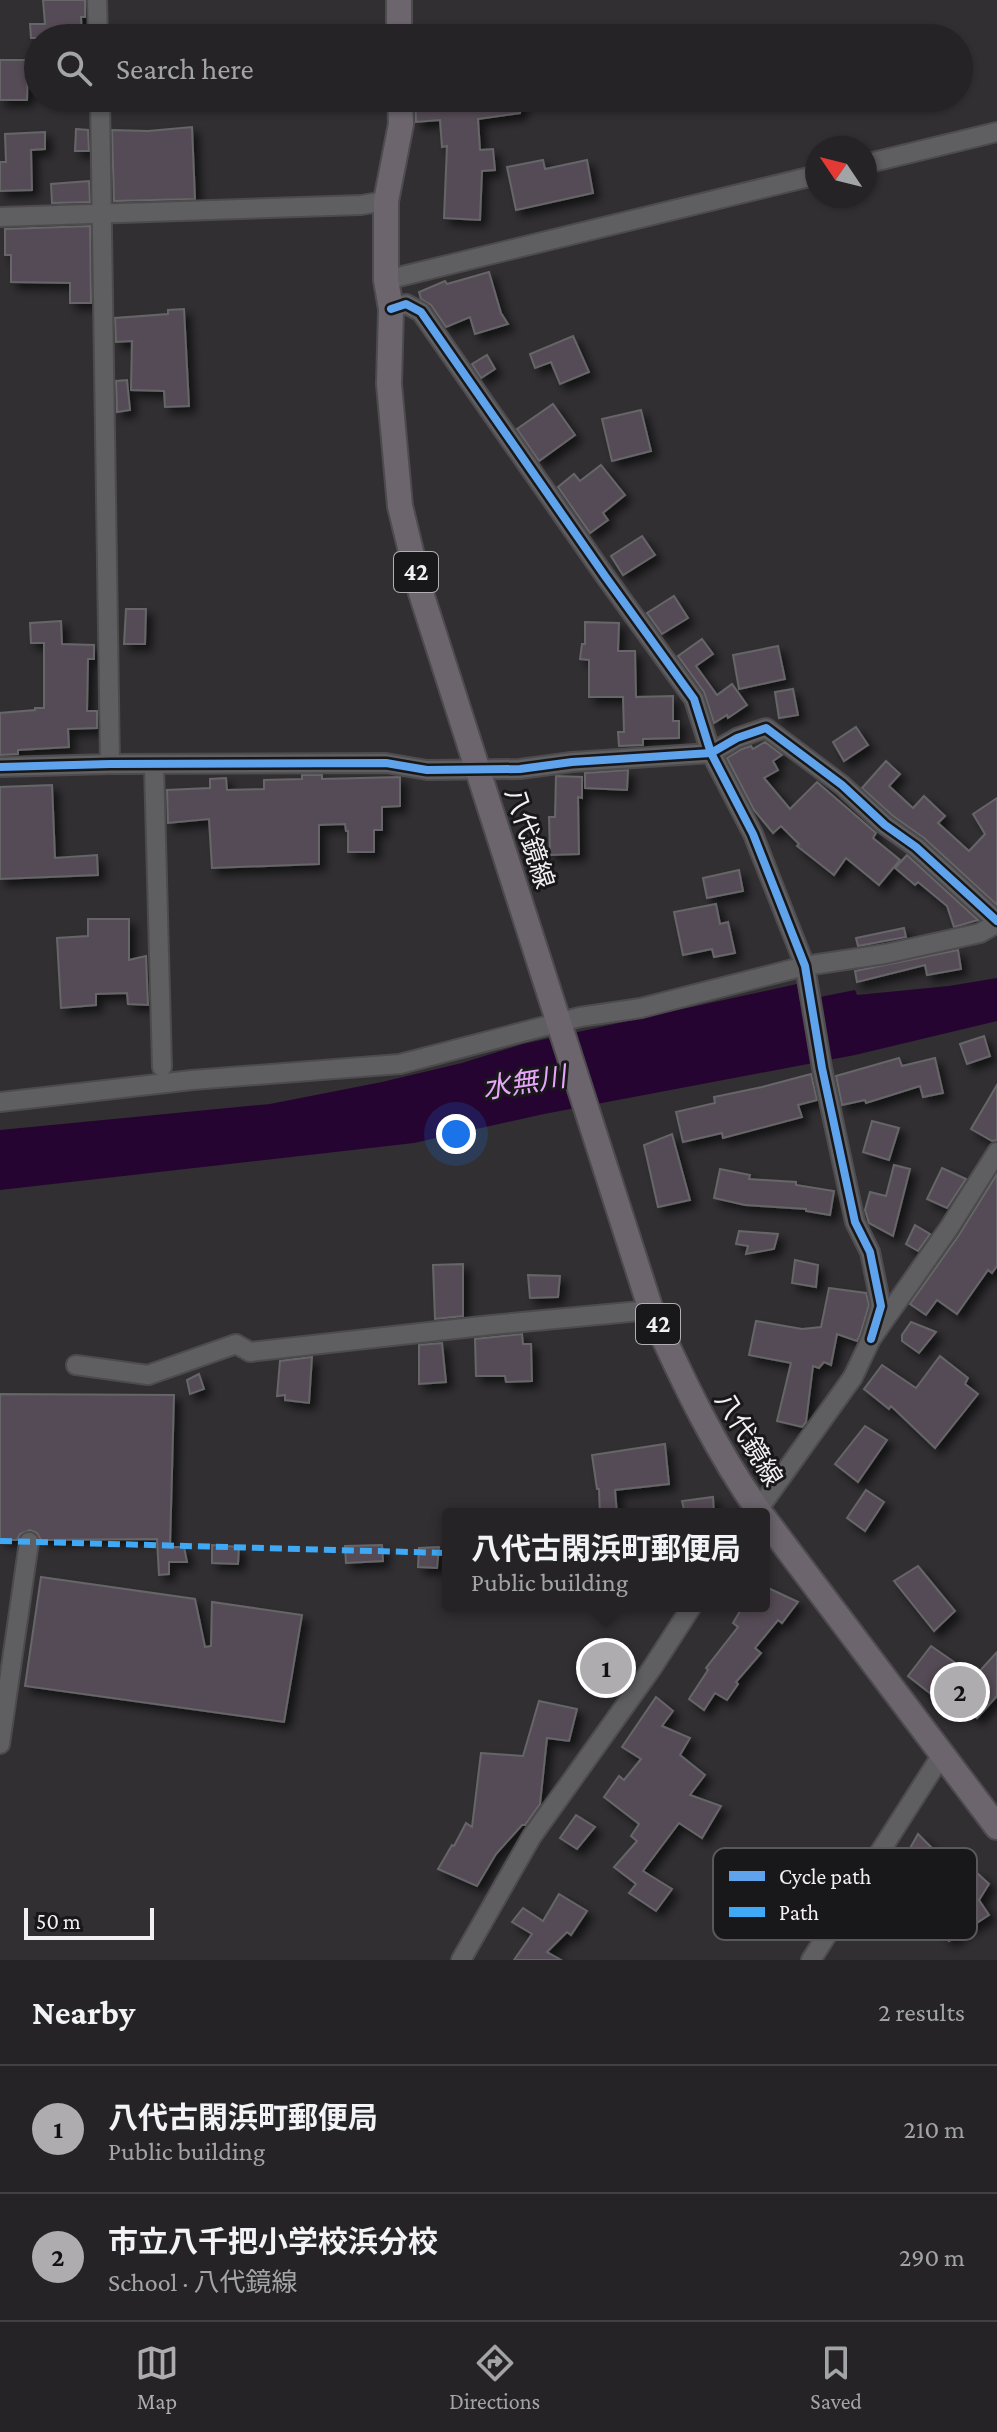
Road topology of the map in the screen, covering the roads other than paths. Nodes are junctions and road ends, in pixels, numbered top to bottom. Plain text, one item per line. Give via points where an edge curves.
1 (97, 0) edge
2 (399, 0) edge
3 (98, 24) edge
4 (399, 24) edge
5 (100, 112) edge
6 (401, 112) edge
7 (997, 132) edge
8 (877, 161) edge
9 (805, 178) edge
10 (386, 201) junction
11 (101, 214) junction
12 (0, 217) edge
13 (386, 280) junction
14 (391, 309) junction
15 (711, 753) junction
16 (110, 764) junction
17 (154, 766) junction
18 (0, 767) edge
19 (478, 768) junction
20 (997, 922) edge
21 (805, 966) junction
22 (560, 1025) junction
23 (162, 1067) dead end
24 (0, 1102) edge
25 (997, 1152) edge
26 (651, 1310) junction
27 (871, 1339) junction
28 (76, 1365) dead end
29 (756, 1508) edge
30 (764, 1508) edge
31 (770, 1527) edge
32 (29, 1542) dead end
33 (688, 1612) edge
34 (0, 1744) edge
35 (943, 1753) junction
36 (997, 1827) edge
37 (882, 1848) edge
38 (824, 1940) edge
39 (461, 1960) edge
40 (811, 1960) edge

1 - 3 street
2 - 4 main road
5 - 11 street
6 - 10 main road, 八代鏡線 / 42
7 - 8 street
9 - 13 street
10 - 11 street
10 - 13 main road, 八代鏡線 / 42
11 - 12 street
11 - 16 street
13 - 14 main road, 八代鏡線 / 42
14 - 15 street via 406,304 421,312 694,699
14 - 19 main road, 八代鏡線 / 42 via 389,384 400,506 421,593
15 - 19 street
15 - 20 street via 766,728 916,847
15 - 21 street via 753,834
16 - 17 street
16 - 18 street
17 - 19 street via 386,763 427,770
17 - 23 street
19 - 22 main road, 八代鏡線 / 42
20 - 21 street via 980,933
21 - 22 street
21 - 27 street via 855,1222 870,1252 881,1306
22 - 24 street via 400,1064
22 - 26 main road, 八代鏡線 / 42
25 - 27 street
26 - 28 street via 250,1352 236,1344 148,1375
26 - 29 main road, 八代鏡線 / 42 via 685,1385
27 - 30 street via 853,1377
31 - 35 main road, 八代鏡線 / 42
32 - 34 street
33 - 39 street via 532,1836
35 - 36 main road, 八代鏡線 / 42
35 - 37 street
38 - 40 street

